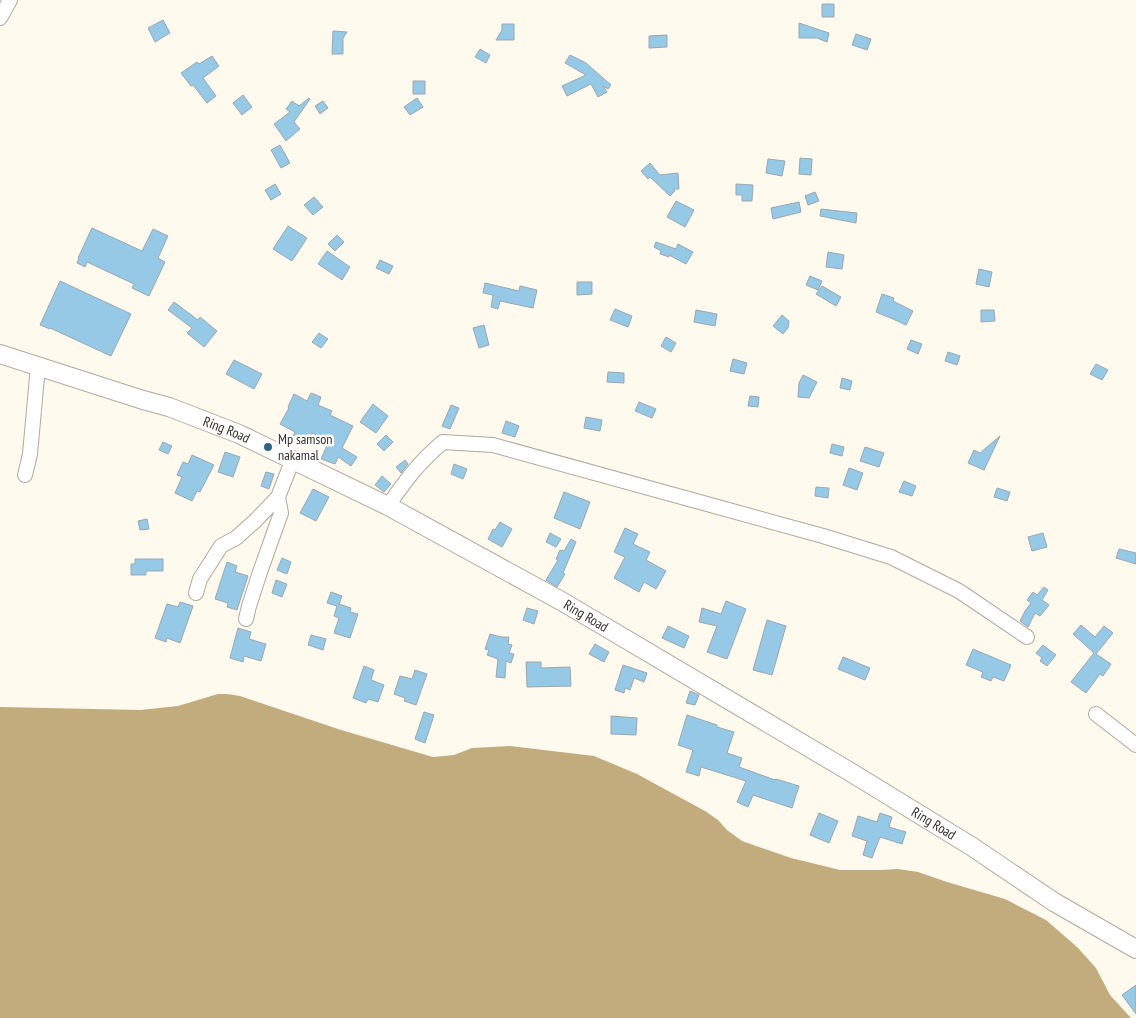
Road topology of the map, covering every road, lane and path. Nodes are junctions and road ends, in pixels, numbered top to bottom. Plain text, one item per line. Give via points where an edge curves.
1 (10, 0) edge
2 (0, 18) edge
3 (0, 354) edge
4 (38, 366) junction
5 (293, 459) junction
6 (24, 476) dead end
7 (278, 498) junction
8 (388, 506) junction
9 (196, 593) dead end
10 (246, 619) dead end
11 (1027, 637) dead end
12 (1096, 714) dead end
13 (1136, 745) edge
14 (1136, 949) edge

1 - 2 street
3 - 4 main road, Ring Road
4 - 5 main road, Ring Road via 184,412
4 - 6 street via 30,454
5 - 7 street
5 - 8 main road, Ring Road
7 - 9 street via 236,538 221,546 200,578
7 - 10 street via 282,513
8 - 11 street via 406,479 443,442 493,445 891,557 959,591
8 - 14 main road, Ring Road via 563,602 971,846 1054,902
12 - 13 street

